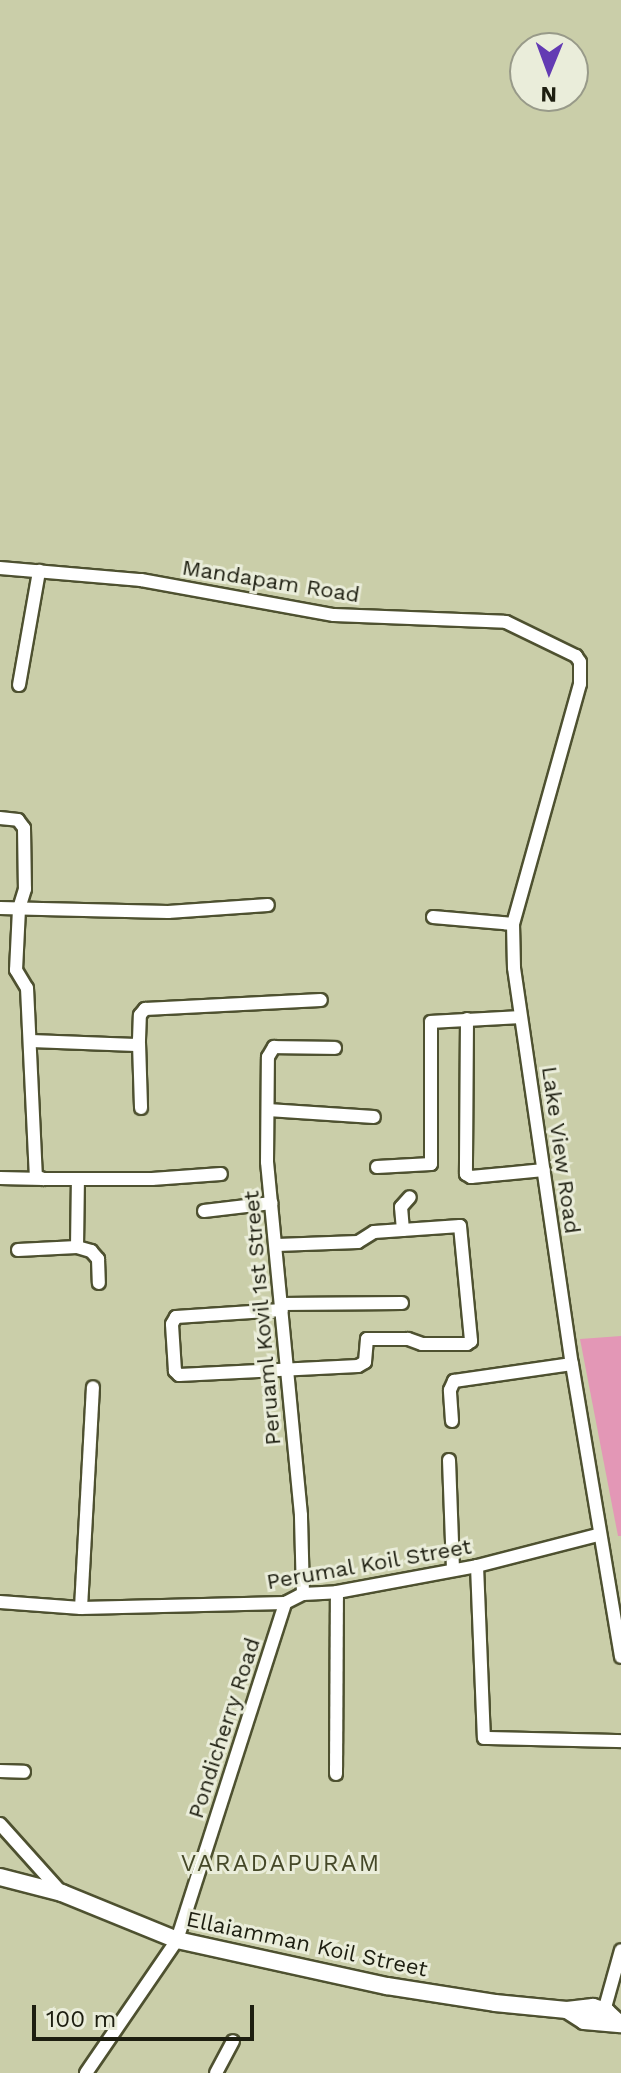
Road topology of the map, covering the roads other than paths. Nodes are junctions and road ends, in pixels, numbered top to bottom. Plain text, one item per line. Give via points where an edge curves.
1 (0, 568) edge
2 (39, 571) junction
3 (576, 656) joint
4 (19, 685) dead end
5 (0, 818) edge
6 (268, 905) dead end
7 (0, 908) edge
8 (19, 909) junction
9 (433, 917) dead end
10 (513, 924) junction
11 (321, 1000) dead end
12 (520, 1017) junction
13 (467, 1019) junction
14 (31, 1041) junction
15 (139, 1043) junction
16 (335, 1048) dead end
17 (141, 1108) dead end
18 (268, 1110) junction
19 (374, 1117) dead end
20 (377, 1167) dead end
21 (544, 1170) junction
22 (221, 1174) dead end
23 (39, 1177) junction
24 (0, 1178) edge
25 (78, 1179) junction
26 (410, 1197) dead end
27 (272, 1203) junction
28 (204, 1211) dead end
29 (403, 1230) junction
30 (277, 1245) junction
31 (77, 1247) junction
32 (18, 1250) dead end
33 (99, 1283) dead end
34 (402, 1303) dead end
35 (282, 1307) junction
36 (572, 1364) junction
37 (286, 1369) junction
38 (93, 1387) dead end
39 (452, 1421) dead end
40 (449, 1460) dead end
41 (598, 1535) junction
42 (477, 1566) junction
43 (453, 1570) junction
44 (337, 1592) junction
45 (303, 1594) junction
46 (0, 1602) edge
47 (285, 1603) junction
48 (81, 1608) junction
49 (621, 1657) edge
50 (621, 1741) edge
51 (0, 1771) edge
52 (24, 1772) dead end
53 (336, 1774) dead end
54 (0, 1824) edge
55 (0, 1877) edge
56 (62, 1893) junction
57 (177, 1940) junction
58 (621, 1950) edge
59 (567, 2010) junction
60 (604, 2011) junction
61 (620, 2024) edge
62 (233, 2041) dead end
63 (86, 2073) edge
64 (216, 2073) edge

1 - 2 street, Mandapam Road
2 - 3 street, Mandapam Road via 141,580 334,615 506,622
2 - 4 street
3 - 10 street, Lake View Road via 580,684
5 - 8 street via 18,820 24,828 25,889
6 - 8 street via 168,912
7 - 8 street
8 - 14 street via 16,970 27,988
9 - 10 street
10 - 12 street, Lake View Road
11 - 15 street via 145,1009
12 - 13 street
12 - 21 street, Lake View Road
13 - 20 street via 430,1024 431,1164
13 - 21 street via 466,1174
14 - 15 street
14 - 23 street
15 - 17 street
16 - 18 street, Peruaml Kovil 1st Street via 271,1049
18 - 19 street
18 - 27 street, Peruaml Kovil 1st Street
21 - 36 street, Lake View Road
22 - 25 street
23 - 24 street
23 - 25 street
25 - 31 street
26 - 29 street via 401,1207
27 - 28 street
27 - 30 street, Peruaml Kovil 1st Street
29 - 30 street via 369,1233 358,1242
29 - 37 street via 460,1227 470,1343 367,1339 362,1365
30 - 35 street, Peruaml Kovil 1st Street
31 - 32 street
31 - 33 street via 98,1259
34 - 35 street
35 - 37 street, Peruaml Kovil 1st Street
35 - 37 street via 176,1317 174,1366 179,1375
36 - 39 street via 454,1381
36 - 41 street, Lake View Road
37 - 45 street, Peruaml Kovil 1st Street
38 - 48 street
40 - 43 street
41 - 42 street, Perumal Koil Street
41 - 49 street, Lake View Road
42 - 43 street, Perumal Koil Street
42 - 50 street via 484,1738
43 - 44 street, Perumal Koil Street
44 - 45 street, Perumal Koil Street
44 - 53 street
45 - 47 street, Perumal Koil Street
46 - 48 street, Perumal Koil Street
47 - 48 street, Perumal Koil Street
47 - 57 street, Pondicherry Road
51 - 52 street
54 - 56 street
55 - 56 street, Ellaiamman Koil Street
56 - 57 street, Ellaiamman Koil Street
57 - 59 street, Ellaiamman Koil Street via 387,1986
57 - 63 street, Pondicherry Road
58 - 60 street
59 - 60 street, Ellaiamman Koil Street via 583,2006
59 - 61 street, Ellaiamman Koil Street via 584,2021
60 - 61 street, Ellaiamman Koil Street
62 - 64 street

